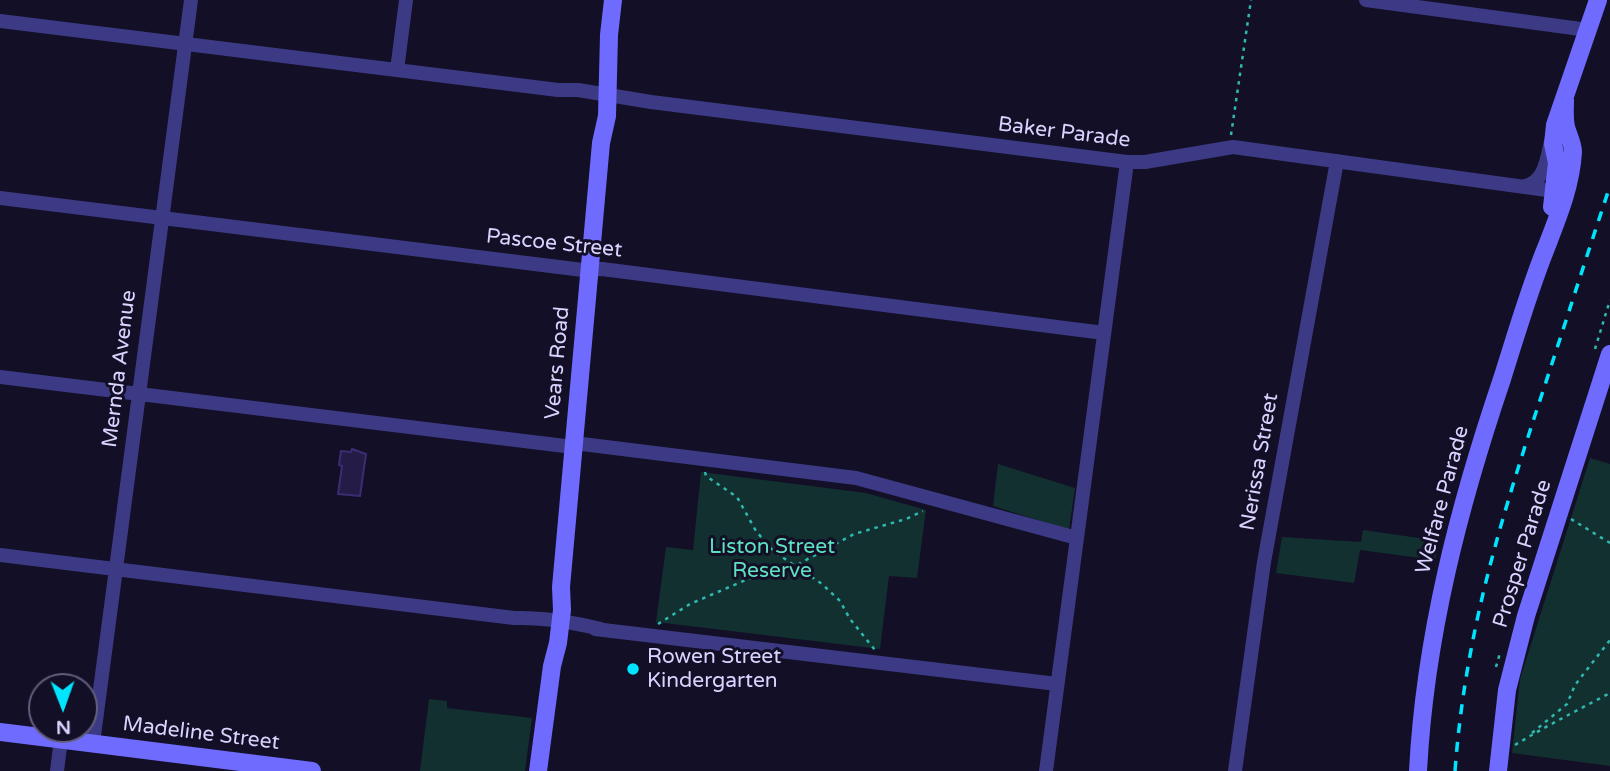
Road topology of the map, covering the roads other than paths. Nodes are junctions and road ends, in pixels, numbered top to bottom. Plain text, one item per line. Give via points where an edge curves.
1 (191, 0) edge
2 (406, 0) edge
3 (614, 0) edge
4 (1366, 0) edge
5 (1598, 0) edge
6 (0, 21) edge
7 (1588, 30) junction
8 (184, 44) junction
9 (397, 70) junction
10 (603, 96) junction
11 (1565, 100) junction
12 (1552, 137) junction
13 (1337, 161) junction
14 (1127, 162) junction
15 (1520, 186) junction
16 (1560, 191) junction
17 (0, 198) edge
18 (161, 218) junction
19 (590, 269) junction
20 (1104, 333) junction
21 (1610, 354) edge
22 (0, 377) edge
23 (138, 394) junction
24 (574, 445) junction
25 (1077, 538) junction
26 (0, 555) edge
27 (116, 569) junction
28 (557, 623) junction
29 (1057, 684) junction
30 (98, 705) edge
31 (0, 732) edge
32 (28, 735) edge
33 (60, 743) edge
34 (93, 743) edge
35 (1499, 766) edge
36 (57, 771) edge
37 (313, 771) edge
38 (538, 771) edge
39 (1046, 771) edge
40 (1235, 771) edge
41 (1418, 771) edge

1 - 8 street, Mernda Avenue
2 - 9 street
3 - 10 street, Vears Road
4 - 7 street
5 - 7 street, Welfare Parade
6 - 8 street, Baker Parade
7 - 11 street, Welfare Parade
8 - 9 street, Baker Parade
8 - 18 street, Mernda Avenue
9 - 10 street, Baker Parade
10 - 14 street, Baker Parade
10 - 19 street, Vears Road via 606,127
11 - 12 street, Welfare Parade
11 - 16 street, Welfare Parade via 1573,150
12 - 15 street via 1539,179
12 - 16 street, Welfare Parade
13 - 14 street, Baker Parade via 1228,147
13 - 15 street, Baker Parade
13 - 40 street, Nerissa Street via 1264,562
14 - 20 street
15 - 16 street, Baker Parade
16 - 41 street, Welfare Parade via 1557,223 1470,476 1452,543 1426,690
17 - 18 street, Pascoe Street
18 - 19 street, Pascoe Street
18 - 23 street, Mernda Avenue
19 - 20 street, Pascoe Street
19 - 24 street, Vears Road
20 - 25 street
21 - 35 street, Prosper Parade via 1526,616 1507,690
22 - 23 street
23 - 24 street
23 - 27 street, Mernda Avenue
24 - 25 street via 856,478
24 - 28 street, Vears Road
25 - 29 street
26 - 27 street
27 - 28 street
27 - 30 street, Mernda Avenue
28 - 29 street
28 - 38 street, Vears Road
29 - 39 street
31 - 32 street, Madeline Street
33 - 36 street
34 - 37 street, Madeline Street

